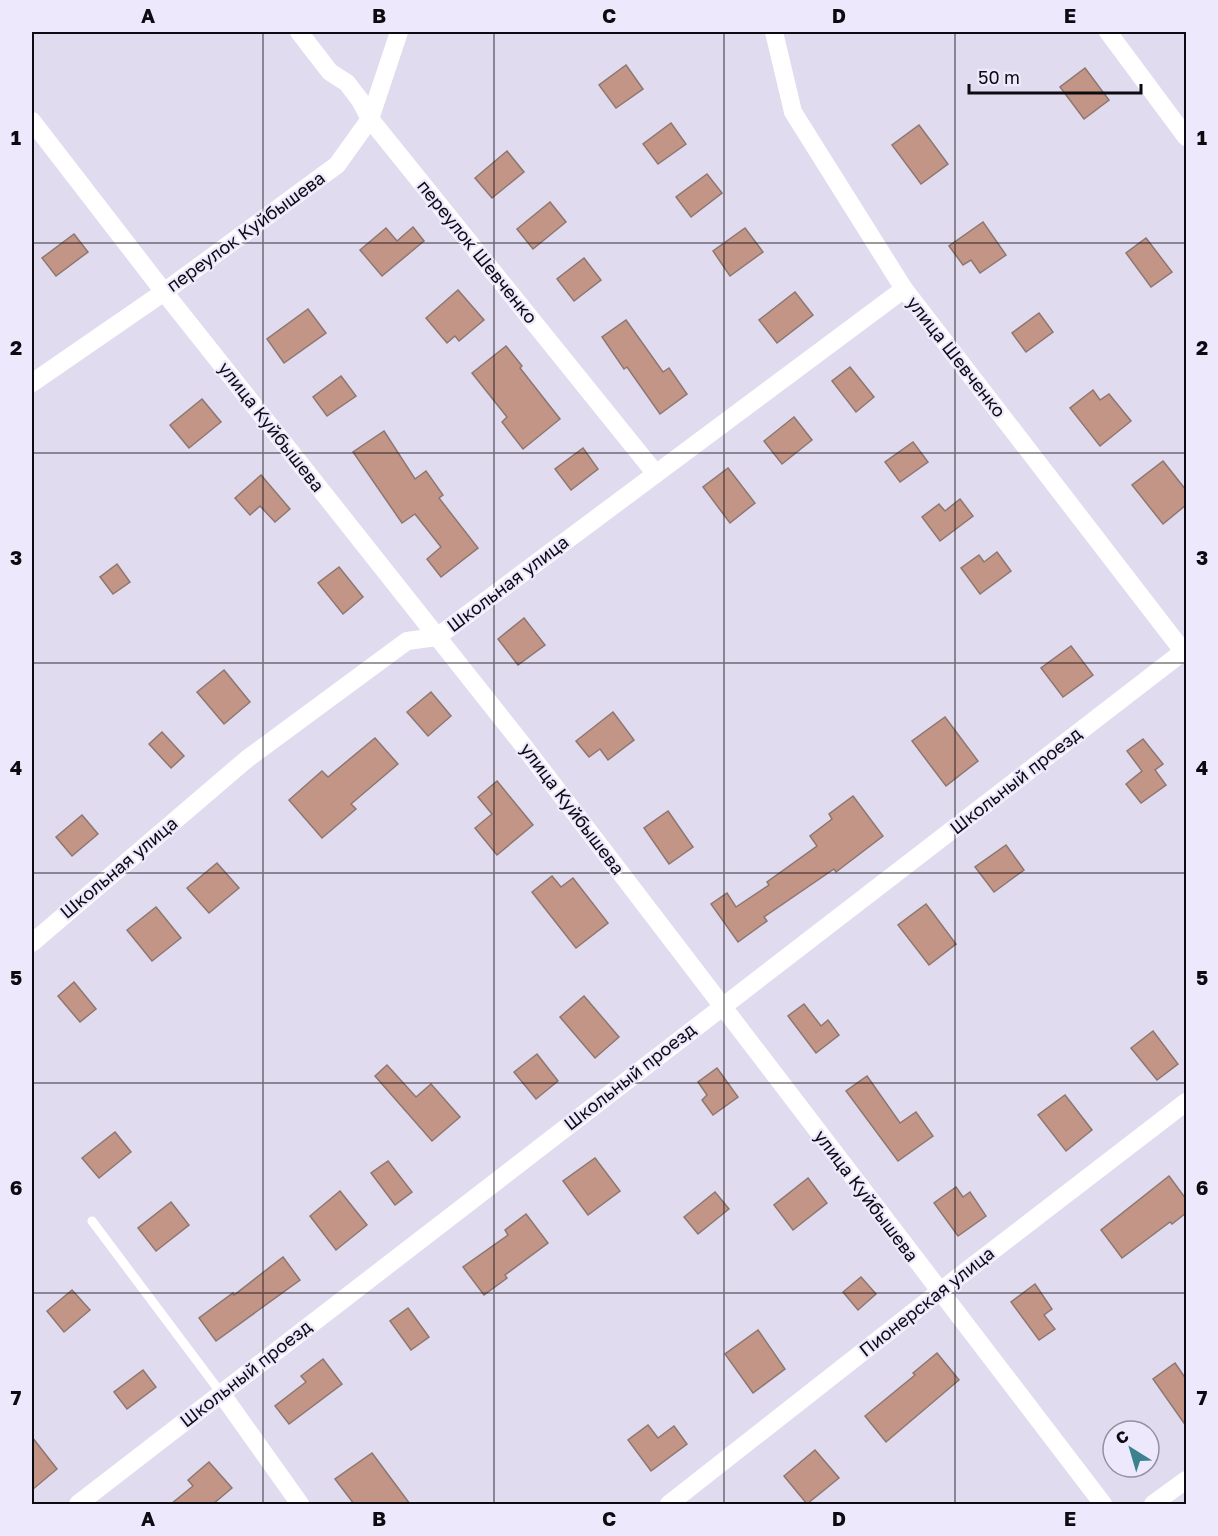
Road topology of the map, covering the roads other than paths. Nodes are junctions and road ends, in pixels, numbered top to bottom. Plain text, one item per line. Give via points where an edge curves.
1 (298, 32) edge
2 (399, 32) edge
3 (774, 32) edge
4 (1108, 32) edge
5 (370, 119) junction
6 (32, 121) edge
7 (1186, 137) edge
8 (904, 290) junction
9 (164, 292) junction
10 (32, 383) edge
11 (656, 474) junction
12 (437, 637) junction
13 (1185, 653) edge
14 (32, 942) edge
15 (722, 1007) junction
16 (1186, 1102) edge
17 (92, 1221) dead end
18 (939, 1292) junction
19 (221, 1393) junction
20 (1186, 1480) edge
21 (78, 1504) edge
22 (300, 1504) edge
23 (669, 1504) edge
24 (1103, 1504) edge
25 (1153, 1504) edge

1 - 5 street, переулок Шевченко via 330,72 348,84
2 - 5 street, переулок Куйбышева
3 - 8 street, улица Шевченко via 793,112
4 - 7 street
5 - 9 street, переулок Куйбышева via 337,165
5 - 11 street, переулок Шевченко
6 - 9 street, улица Куйбышева
8 - 11 street, Школьная улица
8 - 13 street, улица Шевченко
9 - 10 street, переулок Куйбышева
9 - 12 street, улица Куйбышева
11 - 12 street, Школьная улица
12 - 14 street, Школьная улица via 407,641 247,759
12 - 15 street, улица Куйбышева
13 - 15 street, Школьный проезд
15 - 18 street, улица Куйбышева
15 - 19 street, Школьный проезд
16 - 18 street, Пионерская улица
17 - 19 lane
18 - 23 street, Пионерская улица
18 - 24 street, улица Куйбышева
19 - 21 street, Школьный проезд
19 - 22 street
20 - 25 street

